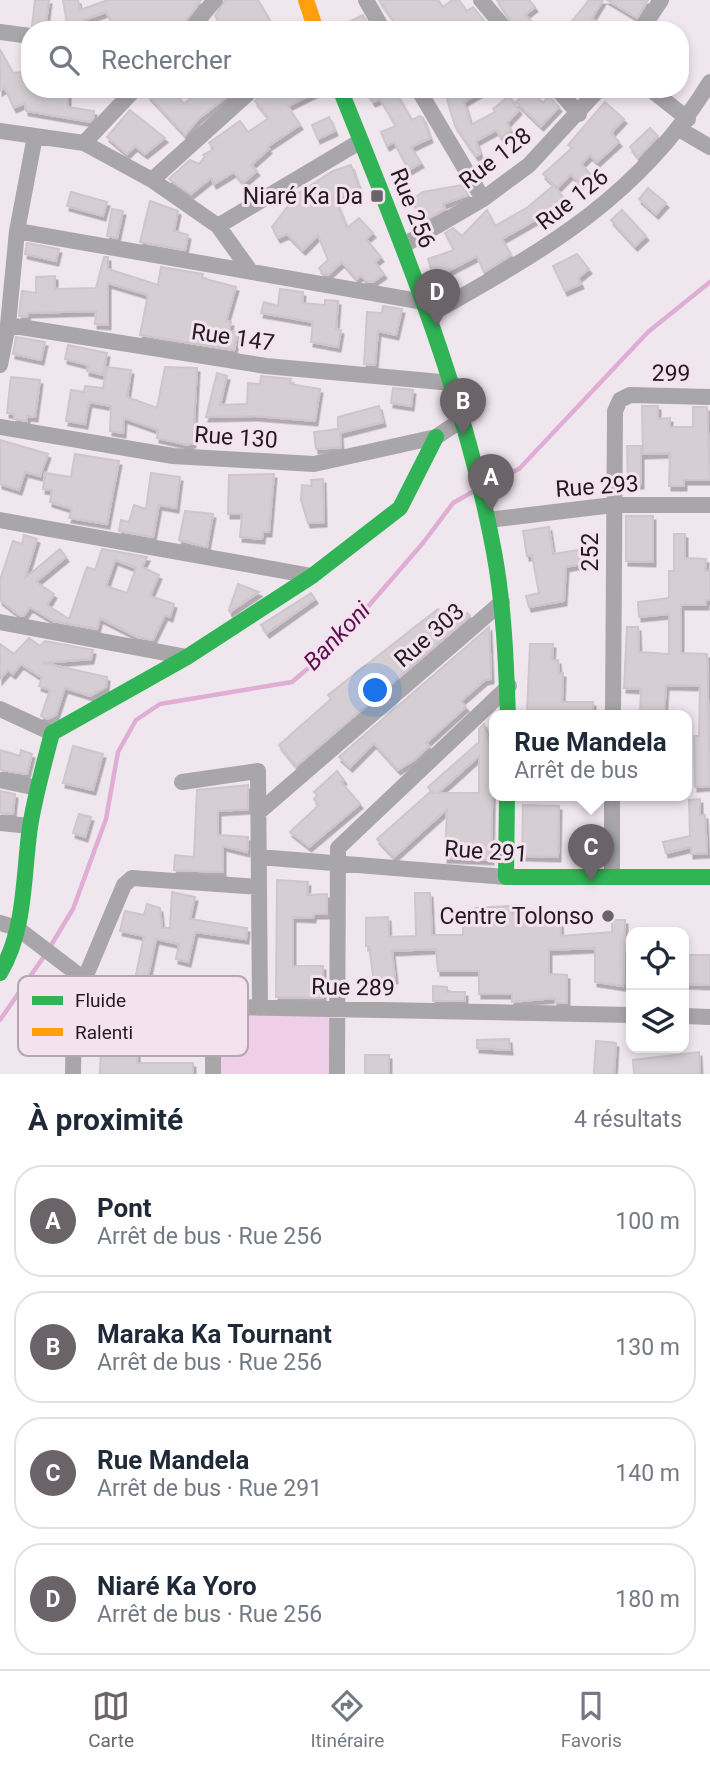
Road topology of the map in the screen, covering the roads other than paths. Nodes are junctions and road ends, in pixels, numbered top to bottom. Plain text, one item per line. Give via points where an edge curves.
1 (215, 0) edge
2 (306, 0) edge
3 (366, 0) edge
4 (481, 0) edge
5 (661, 0) edge
6 (198, 21) edge
7 (313, 21) edge
8 (378, 21) edge
9 (498, 21) edge
10 (647, 21) edge
11 (0, 32) edge
12 (21, 35) edge
13 (710, 82) edge
14 (126, 98) edge
15 (243, 98) edge
16 (344, 98) edge
17 (423, 98) edge
18 (565, 98) edge
19 (592, 98) edge
20 (658, 98) edge
21 (579, 114) junction
22 (683, 124) junction
23 (0, 131) edge
24 (35, 136) junction
25 (361, 141) junction
26 (84, 143) junction
27 (710, 147) edge
28 (152, 180) junction
29 (483, 199) junction
30 (218, 226) junction
31 (17, 231) junction
32 (404, 245) junction
33 (251, 272) junction
34 (427, 309) junction
35 (8, 325) junction
36 (0, 365) edge
37 (452, 383) junction
38 (630, 395) joint
39 (710, 397) edge
40 (463, 419) junction
41 (0, 427) edge
42 (436, 437) junction
43 (613, 505) junction
44 (710, 505) edge
45 (486, 514) junction
46 (0, 520) edge
47 (312, 576) junction
48 (502, 602) junction
49 (0, 622) edge
50 (187, 657) junction
51 (509, 686) junction
52 (0, 709) edge
53 (508, 710) edge
54 (613, 710) edge
55 (52, 733) junction
56 (0, 780) edge
57 (182, 782) dead end
58 (37, 788) junction
59 (507, 801) edge
60 (612, 801) edge
61 (259, 812) junction
62 (0, 823) edge
63 (30, 826) junction
64 (338, 855) junction
65 (259, 857) junction
66 (506, 877) junction
67 (612, 877) junction
68 (710, 877) edge
69 (260, 887) junction
70 (0, 923) edge
71 (17, 928) junction
72 (0, 973) edge
73 (78, 974) joint
74 (248, 1008) edge
75 (260, 1008) junction
76 (337, 1010) junction
77 (626, 1015) edge
78 (689, 1016) edge
79 (710, 1017) edge
80 (73, 1056) edge
81 (212, 1056) edge
82 (73, 1074) edge
83 (212, 1074) edge
84 (337, 1074) edge

1 - 6 street
2 - 7 street
3 - 8 street
4 - 9 street
5 - 10 street
11 - 12 street
13 - 22 street, Rue 126
14 - 26 street
15 - 28 street
16 - 25 street, Rue 256
17 - 29 street
18 - 21 street
19 - 21 street, Rue 128
20 - 22 street
21 - 29 street, Rue 128 via 529,165
22 - 27 street
22 - 34 street, Rue 126 via 602,208 545,249
23 - 24 street
24 - 26 street
24 - 31 street
25 - 30 street
25 - 32 street, Rue 256
26 - 28 street
28 - 30 street
29 - 32 street, Rue 128
30 - 33 street
31 - 33 street
31 - 35 street
32 - 34 street, Rue 256
33 - 34 street
34 - 37 street, Rue 256
35 - 36 street
35 - 37 street, Rue 147 via 266,366
37 - 40 street, Rue 256
38 - 39 street, 299
38 - 43 street, 252 via 615,411
40 - 42 street, Rue 130
40 - 45 street, Rue 256
41 - 42 street, Rue 130 via 173,456 314,464
42 - 47 street via 400,508
43 - 44 street, Rue 293
43 - 45 street, Rue 293
43 - 54 street, 252
45 - 48 street, Rue 256
46 - 47 street
47 - 50 street
48 - 51 street, Rue 256
48 - 61 street, Rue 303
49 - 50 street
50 - 55 street
51 - 53 street, Rue 256
51 - 64 street
52 - 55 street
55 - 58 street
56 - 58 street
57 - 61 street via 258,771
58 - 63 street
59 - 66 street
60 - 67 street
61 - 65 street
62 - 63 street
63 - 71 street
64 - 65 street, Rue 291
64 - 66 street, Rue 291
64 - 76 street
65 - 69 street
66 - 67 street, Rue 291
67 - 68 street, Rue 291
69 - 73 street via 132,878 124,885
69 - 75 street
70 - 71 street
71 - 72 street
71 - 73 street
74 - 75 street, Rue 289
75 - 76 street, Rue 289
76 - 77 street, Rue 289
76 - 84 street
78 - 79 street
80 - 82 street
81 - 83 street

